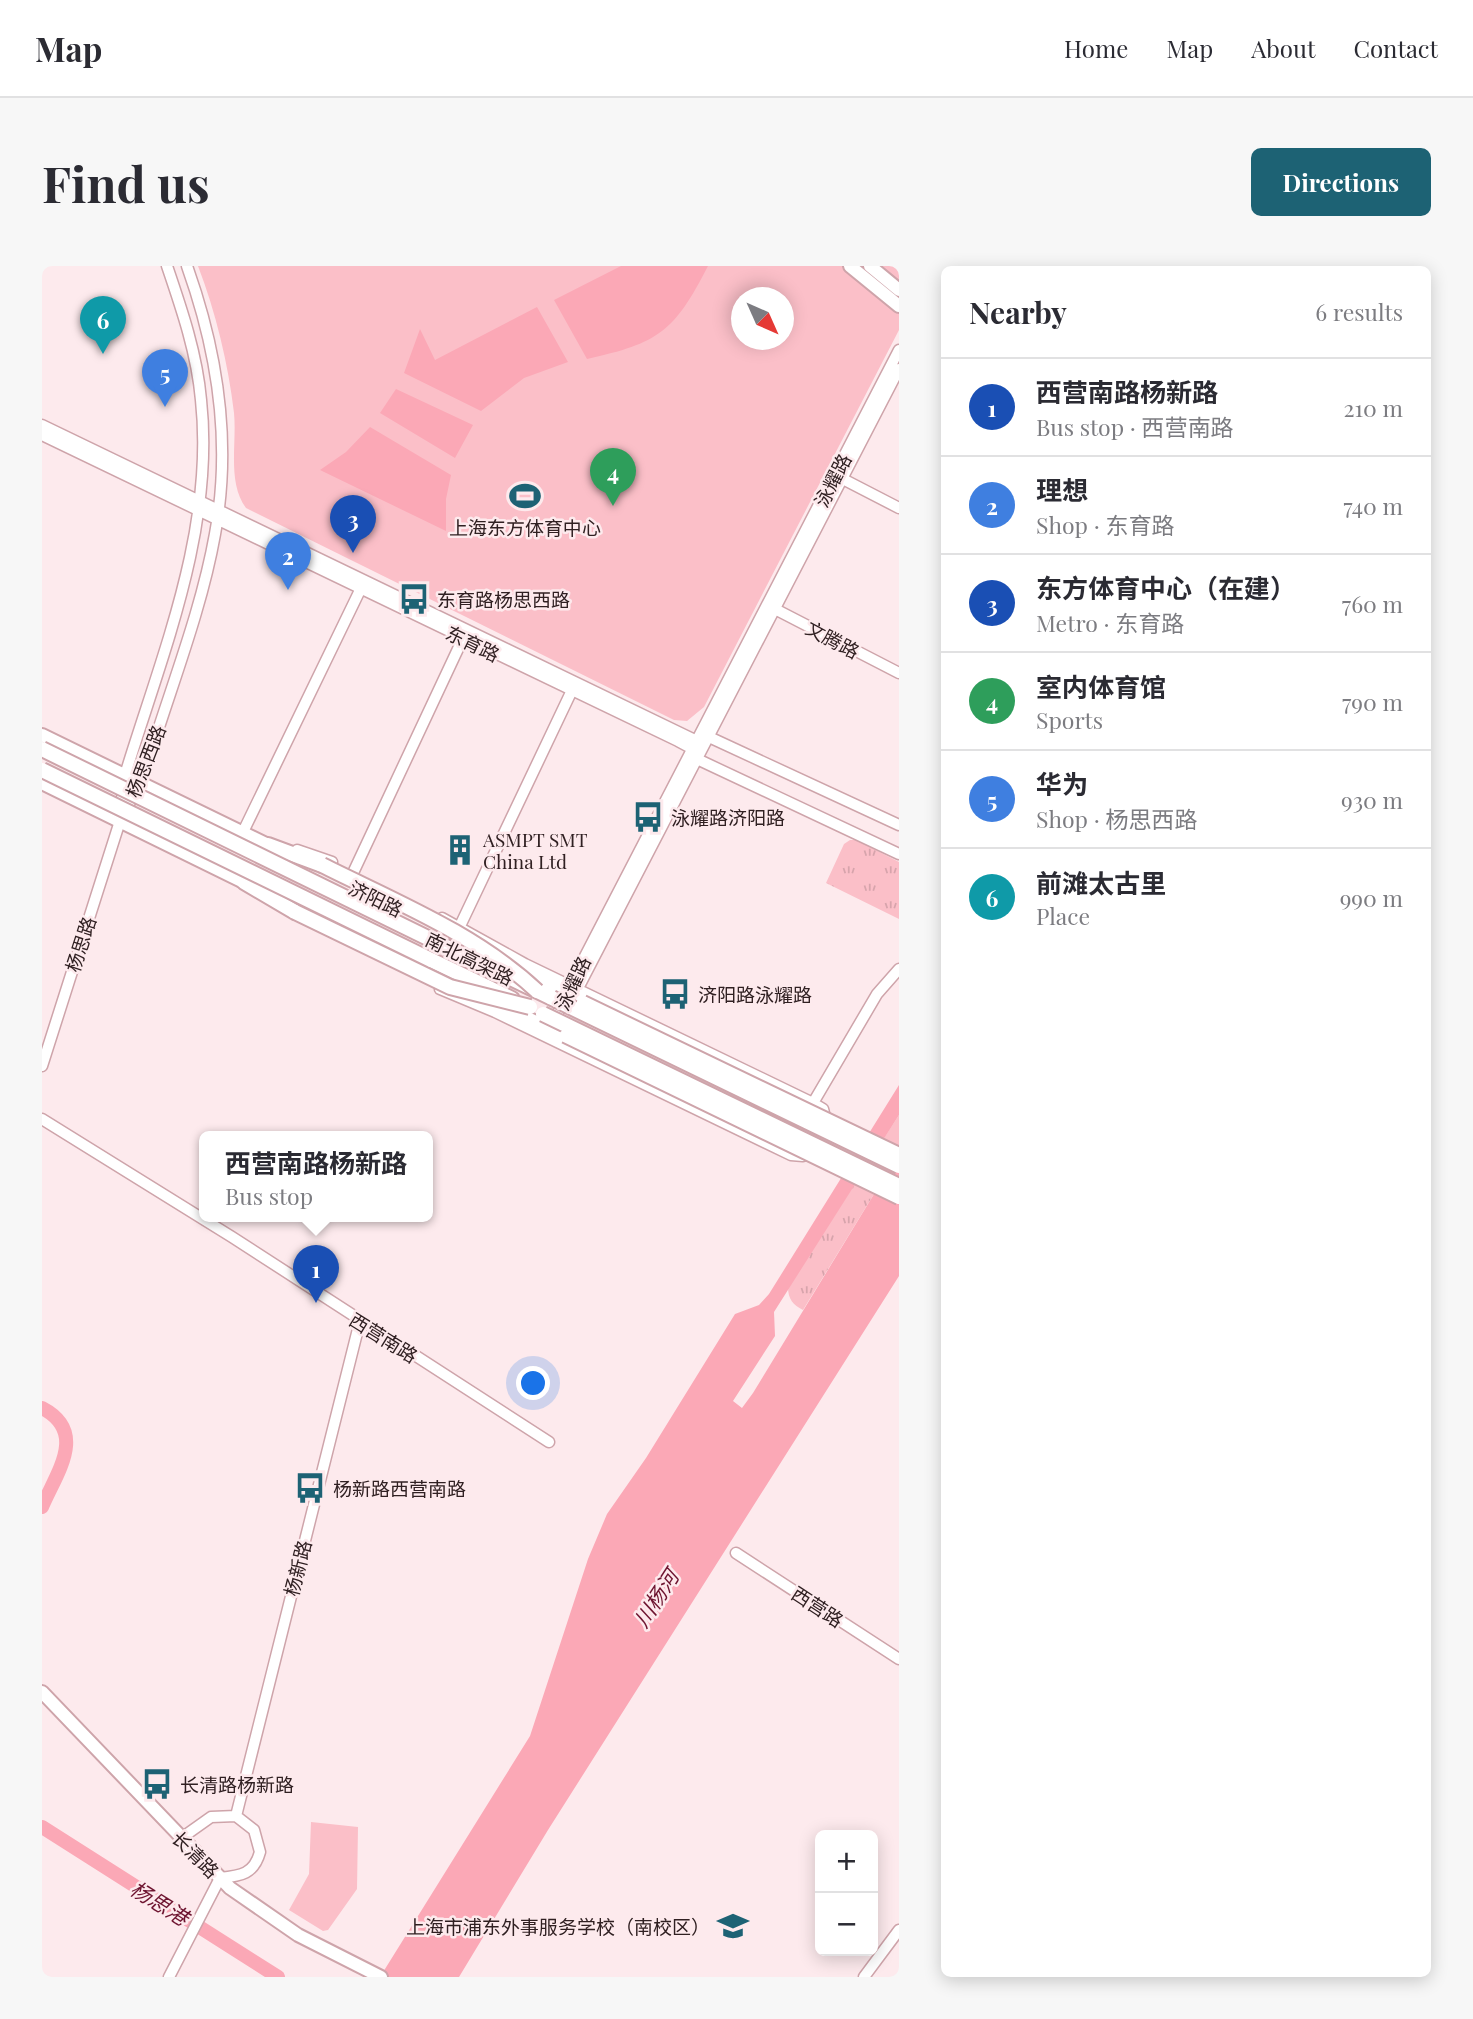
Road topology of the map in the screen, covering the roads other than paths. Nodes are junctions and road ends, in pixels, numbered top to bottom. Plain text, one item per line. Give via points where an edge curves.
1 (167, 266) edge
2 (187, 266) edge
3 (850, 266) edge
4 (870, 266) edge
5 (899, 290) edge
6 (899, 306) edge
7 (899, 350) edge
8 (899, 369) edge
9 (42, 425) edge
10 (42, 435) edge
11 (838, 477) junction
12 (200, 506) junction
13 (899, 509) edge
14 (218, 515) junction
15 (363, 585) junction
16 (771, 607) junction
17 (465, 634) junction
18 (899, 673) edge
19 (574, 687) junction
20 (42, 735) edge
21 (709, 737) junction
22 (42, 749) edge
23 (696, 750) junction
24 (42, 770) edge
25 (125, 775) junction
26 (42, 783) edge
27 (141, 783) junction
28 (120, 821) junction
29 (899, 825) edge
30 (242, 834) junction
31 (268, 845) junction
32 (899, 854) edge
33 (353, 873) junction
34 (244, 882) junction
35 (460, 926) junction
36 (899, 969) edge
37 (537, 990) junction
38 (574, 993) junction
39 (530, 1007) junction
40 (551, 1029) junction
41 (42, 1066) edge
42 (813, 1103) junction
43 (42, 1119) edge
44 (899, 1154) edge
45 (899, 1167) edge
46 (899, 1186) edge
47 (899, 1198) edge
48 (199, 1217) edge
49 (208, 1222) edge
50 (360, 1321) junction
51 (549, 1442) dead end
52 (736, 1553) dead end
53 (899, 1659) edge
54 (42, 1692) edge
55 (236, 1816) junction
56 (180, 1839) junction
57 (220, 1878) junction
58 (899, 1930) edge
59 (169, 1977) edge
60 (381, 1977) edge
61 (864, 1977) edge

1 - 12 street, 杨思西路 via 192,346 201,399
2 - 14 street, 杨思西路 via 211,341 220,397 223,449
3 - 6 main road
4 - 5 main road
7 - 11 street, 泳耀路
8 - 11 street, 泳耀路
9 - 12 street, 东育路
10 - 12 street, 东育路
11 - 13 street
11 - 16 street, 泳耀路
12 - 14 street, 东育路
12 - 25 street, 杨思西路 via 187,569
14 - 15 street, 东育路
14 - 27 street, 杨思西路 via 205,574
15 - 17 street, 东育路
15 - 30 street
16 - 18 street, 文腾路
16 - 21 street, 泳耀路
16 - 23 street, 泳耀路
17 - 19 street, 东育路
17 - 33 street
19 - 23 street, 东育路
19 - 35 street
20 - 25 main road, 济阳路
21 - 23 street
21 - 23 street, 泳耀路
21 - 29 street
22 - 37 highway, 南北高架路, bridge
23 - 32 street, 东育路
23 - 38 street, 泳耀路
24 - 39 highway, 南北高架路, bridge
25 - 27 main road, 济阳路
25 - 28 street, 杨思西路
26 - 28 main road
27 - 28 street, 杨思西路
27 - 30 main road, 济阳路
28 - 34 main road
28 - 41 street, 杨思路
30 - 31 main road, 济阳路
31 - 33 street via 314,854
31 - 37 highway, bridge via 322,865 479,944
31 - 38 main road, 济阳路
33 - 35 street
34 - 39 highway, bridge via 295,912 450,986
34 - 40 main road
34 - 42 street via 293,918 792,1155 807,1152 825,1117 823,1109
35 - 38 street
36 - 42 street via 877,994
37 - 45 highway, 南北高架路, bridge
38 - 40 street, 泳耀路
38 - 42 street
38 - 44 main road, 济阳路, bridge
39 - 46 highway, 南北高架路, bridge
40 - 47 main road, bridge
43 - 48 street, 西营南路
49 - 50 street, 西营南路
50 - 51 street, 西营南路
50 - 55 street, 杨新路
52 - 53 street, 西营路
54 - 56 main road, 长清路
55 - 56 street via 211,1817
55 - 57 street via 254,1830 260,1852 250,1871
56 - 57 main road, 长清路
57 - 59 street
57 - 60 main road, 长清路 via 298,1935
58 - 61 street

